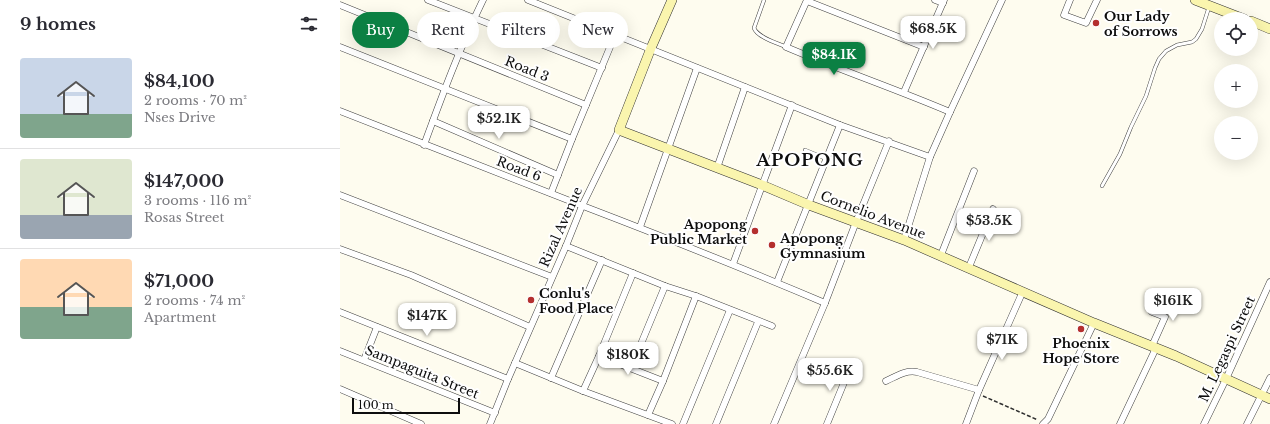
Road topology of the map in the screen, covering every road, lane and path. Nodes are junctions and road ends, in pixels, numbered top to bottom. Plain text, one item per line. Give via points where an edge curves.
1 (428, 0) edge
2 (483, 0) edge
3 (528, 0) edge
4 (672, 0) edge
5 (764, 0) edge
6 (807, 0) edge
7 (935, 0) edge
8 (1002, 0) edge
9 (1070, 0) edge
10 (1097, 0) edge
11 (1195, 0) edge
12 (944, 2) edge
13 (340, 5) edge
14 (1209, 6) junction
15 (459, 12) edge
16 (477, 12) edge
17 (1225, 12) edge
18 (568, 16) edge
19 (479, 21) edge
20 (1258, 25) edge
21 (1270, 29) edge
22 (628, 40) edge
23 (340, 47) edge
24 (786, 47) junction
25 (924, 47) junction
26 (462, 48) edge
27 (610, 48) edge
28 (651, 48) junction
29 (459, 54) junction
30 (602, 68) junction
31 (697, 68) junction
32 (745, 87) junction
33 (444, 88) junction
34 (904, 92) junction
35 (586, 105) junction
36 (792, 105) junction
37 (340, 111) edge
38 (950, 112) junction
39 (433, 121) junction
40 (840, 125) junction
41 (619, 130) junction
42 (572, 139) junction
43 (889, 142) junction
44 (424, 145) junction
45 (668, 149) junction
46 (805, 150) dead end
47 (930, 157) junction
48 (827, 159) junction
49 (717, 168) junction
50 (974, 171) dead end
51 (558, 175) junction
52 (762, 185) junction
53 (1102, 186) dead end
54 (551, 193) junction
55 (340, 195) edge
56 (809, 205) junction
57 (582, 206) junction
58 (993, 209) dead end
59 (856, 222) junction
60 (640, 227) junction
61 (904, 240) junction
62 (566, 246) junction
63 (340, 250) edge
64 (941, 255) junction
65 (602, 260) junction
66 (733, 264) junction
67 (969, 267) junction
68 (633, 273) junction
69 (552, 277) junction
70 (777, 282) junction
71 (1270, 282) edge
72 (665, 286) junction
73 (1023, 291) junction
74 (696, 296) junction
75 (825, 303) junction
76 (730, 310) junction
77 (340, 312) edge
78 (1152, 312) dead end
79 (758, 322) junction
80 (1094, 322) junction
81 (772, 326) dead end
82 (377, 327) junction
83 (530, 327) junction
84 (1154, 347) junction
85 (340, 351) edge
86 (599, 356) junction
87 (364, 360) junction
88 (515, 363) junction
89 (631, 368) junction
90 (850, 368) dead end
91 (551, 378) junction
92 (1270, 378) edge
93 (508, 379) junction
94 (1226, 379) junction
95 (663, 381) junction
96 (886, 381) dead end
97 (340, 389) edge
98 (583, 391) junction
99 (978, 392) junction
100 (1266, 397) edge
101 (495, 413) junction
102 (648, 416) junction
103 (421, 424) edge
104 (490, 424) edge
105 (672, 424) edge
106 (683, 424) edge
107 (716, 424) edge
108 (774, 424) edge
109 (827, 424) edge
110 (966, 424) edge
111 (1044, 424) edge
112 (1120, 424) edge
113 (1204, 424) edge
114 (1247, 424) edge

1 - 15 street
2 - 16 street
3 - 18 street
4 - 28 street
5 - 24 lane via 754,28 755,32
6 - 24 street
6 - 25 street
7 - 12 street
8 - 38 street
9 - 10 street via 1064,15 1086,23
11 - 14 street
12 - 25 street
13 - 29 street, Road 3
14 - 17 street
14 - 53 lane via 1196,39 1166,51 1159,59 1146,96 1120,154
19 - 30 street
20 - 21 street
22 - 28 street
23 - 33 street
24 - 34 street
25 - 34 street
26 - 29 street
27 - 30 street
28 - 31 street
28 - 41 street
29 - 33 street
29 - 35 street, Road 3
30 - 35 street
31 - 32 street
31 - 45 street
32 - 36 street
32 - 49 street
33 - 39 street
33 - 42 street
34 - 38 street
35 - 42 street
36 - 40 street
36 - 52 street
37 - 44 street, Road 6
38 - 47 street
39 - 44 street
39 - 51 street
40 - 43 street
40 - 48 street
41 - 45 street, Cornelio Avenue
41 - 57 street, Rizal Avenue
42 - 51 street
43 - 47 street
43 - 59 street
44 - 54 street, Road 6
45 - 49 street, Cornelio Avenue
45 - 60 street
46 - 48 lane
47 - 61 street
48 - 56 street
49 - 52 street, Cornelio Avenue
50 - 64 street
51 - 54 street
52 - 56 street, Cornelio Avenue
52 - 66 street
54 - 57 street, Road 6
55 - 69 street
56 - 59 street, Cornelio Avenue
56 - 70 street
57 - 60 street, Road 6
57 - 62 street, Rizal Avenue
58 - 67 street
59 - 61 street, Cornelio Avenue
59 - 75 street
60 - 66 street, Road 6
61 - 64 street, Cornelio Avenue
62 - 65 street
62 - 69 street, Rizal Avenue
63 - 83 street via 411,275
64 - 67 street, Cornelio Avenue
65 - 68 street
65 - 91 street
66 - 70 street, Road 6
67 - 73 street, Cornelio Avenue
68 - 72 street
68 - 86 street
69 - 83 street, Rizal Avenue
70 - 75 street, Road 6
71 - 94 street, M. Legaspi Street
72 - 74 street
72 - 89 street
73 - 80 street, Cornelio Avenue
73 - 99 street
74 - 76 street
74 - 95 street
75 - 108 street
76 - 79 street
76 - 106 street
77 - 82 street
78 - 84 street via 1165,317
79 - 81 street
79 - 107 street
80 - 84 street, Cornelio Avenue
80 - 111 street
82 - 87 street
82 - 93 street
83 - 88 street, Rizal Avenue
84 - 94 street, Cornelio Avenue
84 - 112 street
85 - 87 street, Sampaguita Street
86 - 89 street
86 - 98 street
87 - 101 street, Sampaguita Street
88 - 91 street
88 - 93 street, Rizal Avenue
89 - 95 street
90 - 109 street
91 - 98 street
92 - 100 street
93 - 101 street, Rizal Avenue
94 - 100 street, Cornelio Avenue
94 - 113 street, M. Legaspi Street
95 - 102 street
96 - 99 street via 895,375 910,371
97 - 103 street
98 - 102 street
99 - 110 street
99 - 111 path
100 - 114 street
101 - 104 street, Rizal Avenue
102 - 105 street

